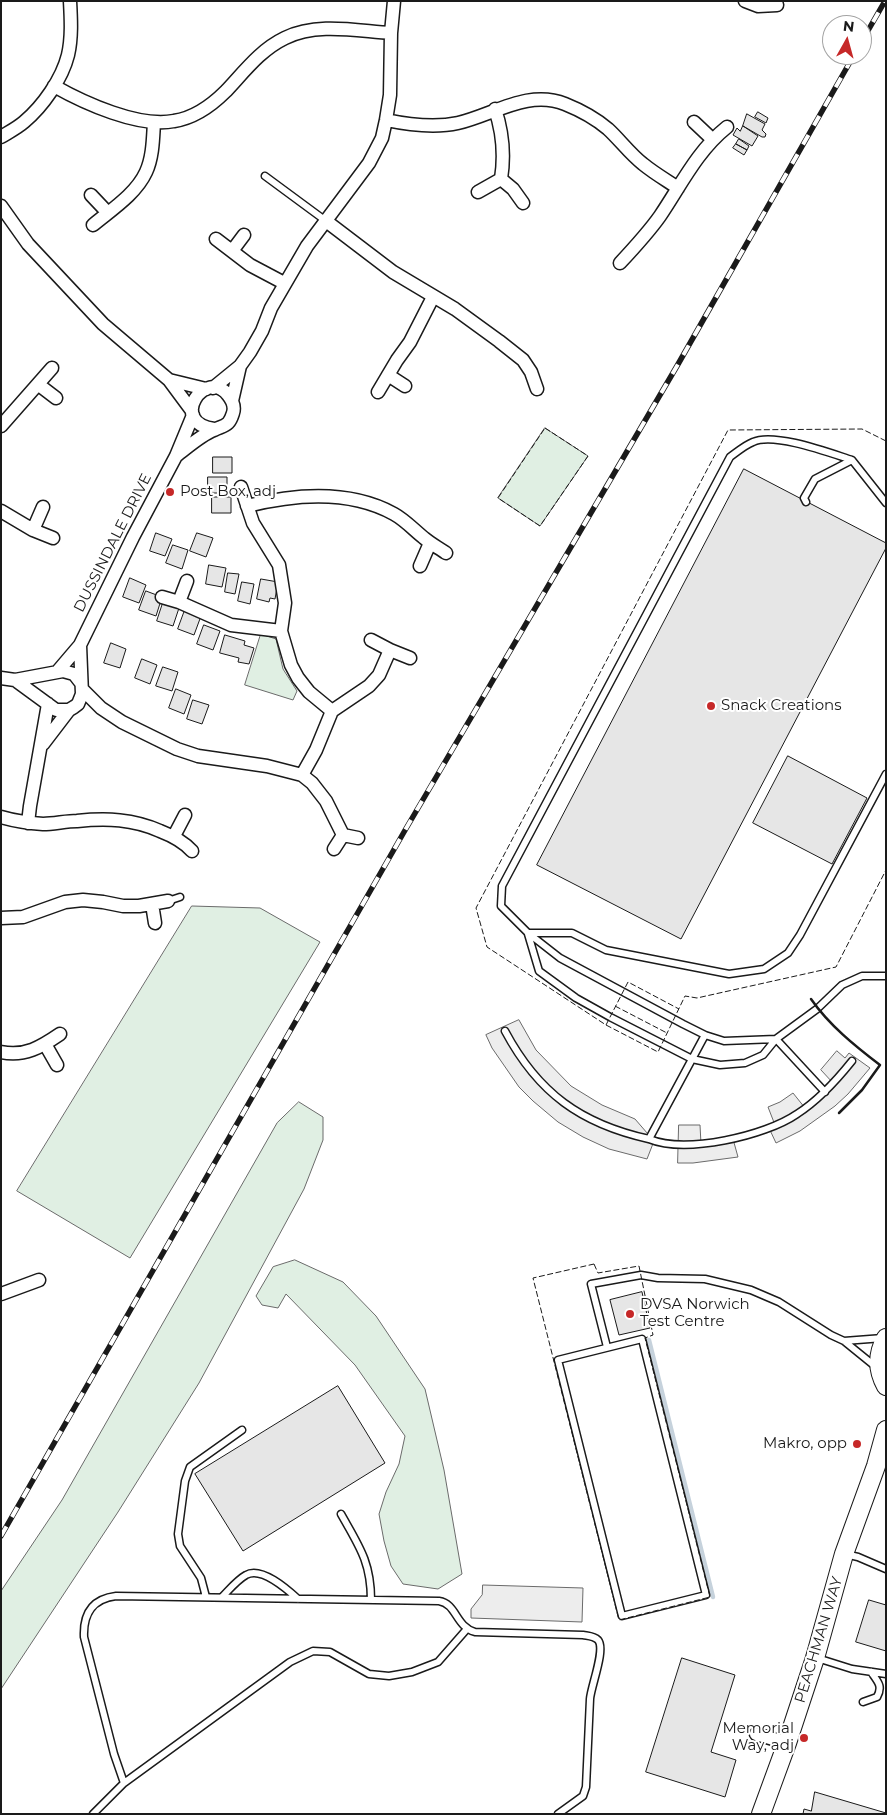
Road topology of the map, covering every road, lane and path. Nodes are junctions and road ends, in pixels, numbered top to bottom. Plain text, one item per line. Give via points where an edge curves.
1 (70, 1) edge
2 (394, 1) edge
3 (744, 1) edge
4 (777, 4) dead end
5 (391, 33) junction
6 (54, 86) junction
7 (495, 109) junction
8 (386, 120) junction
9 (154, 122) junction
10 (694, 122) dead end
11 (727, 128) dead end
12 (1, 137) edge
13 (712, 139) junction
14 (265, 176) dead end
15 (501, 179) junction
16 (678, 188) junction
17 (478, 192) dead end
18 (91, 195) dead end
19 (523, 203) dead end
20 (1, 206) edge
21 (108, 213) junction
22 (326, 221) junction
23 (94, 225) dead end
24 (244, 235) dead end
25 (216, 239) dead end
26 (232, 251) junction
27 (620, 263) dead end
28 (284, 283) junction
29 (433, 297) junction
30 (240, 366) junction
31 (52, 368) dead end
32 (388, 375) junction
33 (169, 380) junction
34 (39, 385) junction
35 (404, 386) dead end
36 (210, 388) junction
37 (537, 389) dead end
38 (378, 392) dead end
39 (56, 398) dead end
40 (232, 401) junction
41 (192, 413) junction
42 (1, 426) edge
43 (214, 430) junction
44 (176, 456) junction
45 (852, 460) junction
46 (241, 487) dead end
47 (806, 502) dead end
48 (886, 502) edge
49 (247, 506) junction
50 (43, 507) dead end
51 (1, 511) edge
52 (33, 530) junction
53 (53, 538) dead end
54 (430, 542) junction
55 (446, 553) dead end
56 (420, 566) dead end
57 (188, 581) dead end
58 (162, 597) dead end
59 (179, 602) junction
60 (281, 631) junction
61 (371, 640) dead end
62 (80, 645) junction
63 (390, 650) junction
64 (410, 658) dead end
65 (55, 673) junction
66 (1, 678) edge
67 (15, 680) junction
68 (82, 686) junction
69 (47, 703) junction
70 (101, 708) junction
71 (71, 709) junction
72 (332, 711) junction
73 (41, 749) junction
74 (886, 774) edge
75 (302, 775) junction
76 (185, 815) dead end
77 (1, 817) edge
78 (28, 823) junction
79 (343, 835) junction
80 (174, 836) junction
81 (358, 838) dead end
82 (334, 848) dead end
83 (192, 851) dead end
84 (174, 899) dead end
85 (152, 904) junction
86 (1, 918) edge
87 (155, 923) dead end
88 (528, 933) junction
89 (886, 976) edge
90 (505, 1031) dead end
91 (60, 1034) dead end
92 (704, 1034) junction
93 (776, 1039) junction
94 (45, 1044) junction
95 (1, 1052) edge
96 (692, 1059) junction
97 (852, 1061) dead end
98 (56, 1065) dead end
99 (824, 1092) junction
100 (649, 1139) junction
101 (39, 1280) dead end
102 (1, 1294) edge
103 (886, 1338) edge
104 (844, 1341) junction
105 (607, 1347) junction
106 (879, 1370) junction
107 (886, 1386) edge
108 (242, 1430) dead end
109 (886, 1430) edge
110 (881, 1459) edge
111 (341, 1514) dead end
112 (844, 1554) junction
113 (886, 1568) edge
114 (206, 1597) junction
115 (222, 1597) junction
116 (298, 1598) junction
117 (371, 1600) junction
118 (466, 1630) junction
119 (815, 1658) junction
120 (871, 1672) junction
121 (886, 1673) edge
122 (863, 1702) dead end
123 (756, 1734) dead end
124 (787, 1744) junction
125 (124, 1783) junction
126 (93, 1814) edge
127 (558, 1814) edge
128 (761, 1814) edge

1 - 6 street via 72,21 68,55
2 - 5 street
3 - 4 street via 758,6
5 - 8 street via 390,95
5 - 9 street via 337,29 292,36 259,55 212,105 173,122
6 - 9 street via 96,107
6 - 12 street via 24,122
7 - 8 street via 460,123 440,126
7 - 15 street via 504,143
7 - 16 street via 545,99 584,112 642,163
8 - 22 street via 382,138 369,163
9 - 21 street via 147,171 139,186
10 - 13 street
11 - 13 street
13 - 16 street
14 - 22 lane
15 - 17 street
15 - 19 street
16 - 27 street via 660,217
18 - 21 street
20 - 33 street via 28,244 103,324
21 - 23 street
22 - 28 street
22 - 29 street via 393,272
24 - 26 street
25 - 26 street
26 - 28 street
28 - 30 street via 262,331
29 - 32 street via 410,342
29 - 37 street via 462,314 523,360
30 - 36 street, DUSSINDALE DRIVE
30 - 40 street
31 - 34 street
32 - 35 street
32 - 38 street
33 - 36 street
33 - 41 street
34 - 39 street
34 - 42 street
36 - 40 street via 225,392
36 - 41 street, DUSSINDALE DRIVE via 197,395
40 - 43 street, DUSSINDALE DRIVE via 231,419
41 - 43 street via 200,425
41 - 44 street, DUSSINDALE DRIVE
43 - 44 street, DUSSINDALE DRIVE
44 - 62 street, DUSSINDALE DRIVE
45 - 47 lane via 815,479 804,498
45 - 48 lane
45 - 88 lane via 780,439 754,441 730,457 502,886 501,906
46 - 49 street
49 - 54 street via 292,497 362,501 396,515
49 - 60 street via 253,523 278,565 285,603
50 - 52 street
51 - 52 street
52 - 53 street
54 - 55 street
54 - 56 street
57 - 59 street
58 - 59 street
59 - 60 street via 232,625
60 - 72 street via 298,678
61 - 63 street
62 - 65 street, DUSSINDALE DRIVE
62 - 68 street, DUSSINDALE DRIVE
63 - 64 street
63 - 72 street via 379,675 369,686
65 - 67 street
65 - 68 street via 74,674
65 - 69 street, DUSSINDALE DRIVE via 43,686
66 - 67 street
67 - 69 street
68 - 70 street
68 - 71 street, DUSSINDALE DRIVE via 81,698
69 - 71 street via 56,710
69 - 73 street, DUSSINDALE DRIVE
70 - 71 street
70 - 75 street via 122,722 190,754
71 - 73 street, DUSSINDALE DRIVE
72 - 75 street
73 - 78 street, DUSSINDALE DRIVE
74 - 88 lane via 800,935 788,953 764,969 729,974 606,950 572,933
75 - 79 street via 326,801
76 - 80 street
77 - 78 street
78 - 80 street via 110,819 131,821
79 - 81 street
79 - 82 street
80 - 83 street
84 - 85 street
85 - 86 street via 123,906 83,900 65,902 23,916
85 - 87 street
88 - 92 lane via 560,958
88 - 96 lane via 539,971 576,998
89 - 93 lane via 862,976 842,985 817,1009
90 - 100 lane via 517,1054 554,1096 604,1126
91 - 94 street
92 - 93 lane via 724,1041
92 - 96 lane
93 - 96 lane via 763,1056 745,1063 720,1065
93 - 99 lane
94 - 95 street via 25,1053
94 - 98 street
96 - 100 lane
97 - 99 lane
99 - 100 lane via 796,1115 733,1139 679,1144
101 - 102 street
103 - 104 lane
103 - 106 street via 880,1353
104 - 105 lane via 779,1302 751,1290 705,1279 658,1278 640,1274 591,1284
104 - 106 lane
105 - 105 lane via 642,1339 706,1595 622,1616 558,1360
106 - 107 street
108 - 114 lane via 190,1467 185,1481 178,1534 180,1546 201,1578
109 - 110 street, PEACHMAN WAY
110 - 112 street, PEACHMAN WAY
111 - 117 lane via 366,1562 371,1580
112 - 113 lane
112 - 119 street, PEACHMAN WAY
114 - 115 lane
114 - 125 lane via 105,1597 86,1615 84,1637
115 - 116 lane
115 - 116 lane via 252,1573 281,1584
116 - 117 lane
117 - 118 lane via 445,1602
118 - 125 lane via 438,1662 389,1676 369,1674 330,1652 313,1651 290,1662
118 - 127 lane via 491,1634 583,1635 598,1639 601,1656 591,1687 586,1787 583,1796
119 - 120 lane
119 - 124 street, PEACHMAN WAY
120 - 121 lane
120 - 122 lane via 880,1690 877,1697
123 - 124 street
124 - 128 street, PEACHMAN WAY
125 - 126 lane

